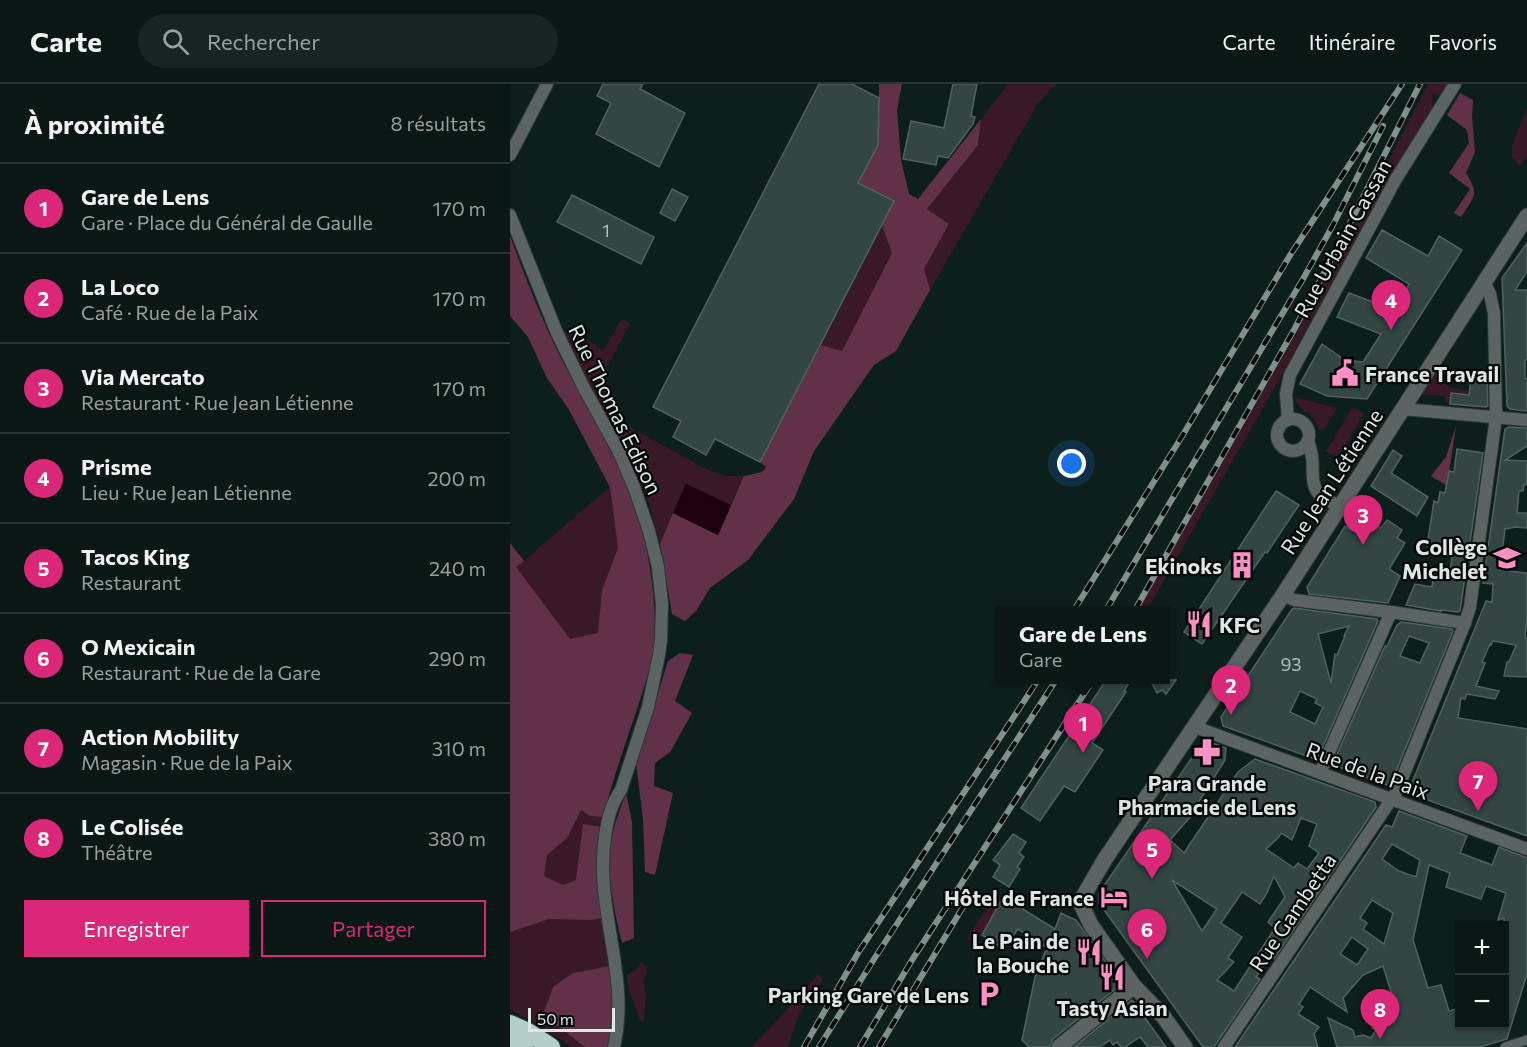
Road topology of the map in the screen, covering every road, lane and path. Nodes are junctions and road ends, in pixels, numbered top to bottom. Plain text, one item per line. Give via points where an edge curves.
1 (547, 84) edge
2 (1455, 84) edge
3 (510, 155) edge
4 (510, 215) edge
5 (1527, 216) edge
6 (1484, 281) junction
7 (1403, 409) junction
8 (1496, 417) junction
9 (1288, 419) junction
10 (1527, 420) edge
11 (1308, 441) junction
12 (1339, 507) junction
13 (1283, 595) junction
14 (1391, 612) junction
15 (1465, 623) junction
16 (1195, 727) junction
17 (1320, 773) junction
18 (1392, 799) junction
19 (1527, 849) edge
20 (1134, 986) junction
21 (510, 1024) edge
22 (510, 1040) edge
23 (1527, 1040) edge
24 (524, 1047) edge
25 (551, 1047) edge
26 (614, 1047) edge
27 (1059, 1047) edge
28 (1185, 1047) edge
29 (1224, 1047) edge
30 (1505, 1047) edge

1 - 3 street
2 - 9 street, Rue Urbain Cassan via 1396,179 1290,375 1286,394
4 - 26 street, Rue Thomas Edison via 568,358 626,468 654,548 660,585 659,655 648,707 606,825 604,903 618,992 619,1021
5 - 6 street, Rue Jean Létienne
6 - 7 street, Rue Jean Létienne
6 - 8 street, Rue Gambetta via 1494,314
7 - 8 street
7 - 12 street, Rue Jean Létienne
8 - 10 street
8 - 15 street, Rue Gambetta
9 - 11 street via 1305,424 1310,432
9 - 11 street via 1278,430 1282,447 1296,451
11 - 12 street via 1314,487
12 - 13 street, Rue Jean Létienne
13 - 14 street via 1294,600
13 - 16 street, Rue Jean Létienne
14 - 15 street
14 - 17 street
15 - 18 street, Rue Gambetta
16 - 17 street, Rue de la Paix
16 - 20 street, Rue Jean Létienne via 1077,895 1091,925
17 - 18 street, Rue de la Paix
18 - 19 street, Rue de la Paix
18 - 29 street, Rue Gambetta
20 - 27 street
20 - 28 street via 1163,1016
21 - 25 highway
22 - 24 highway
23 - 30 street

